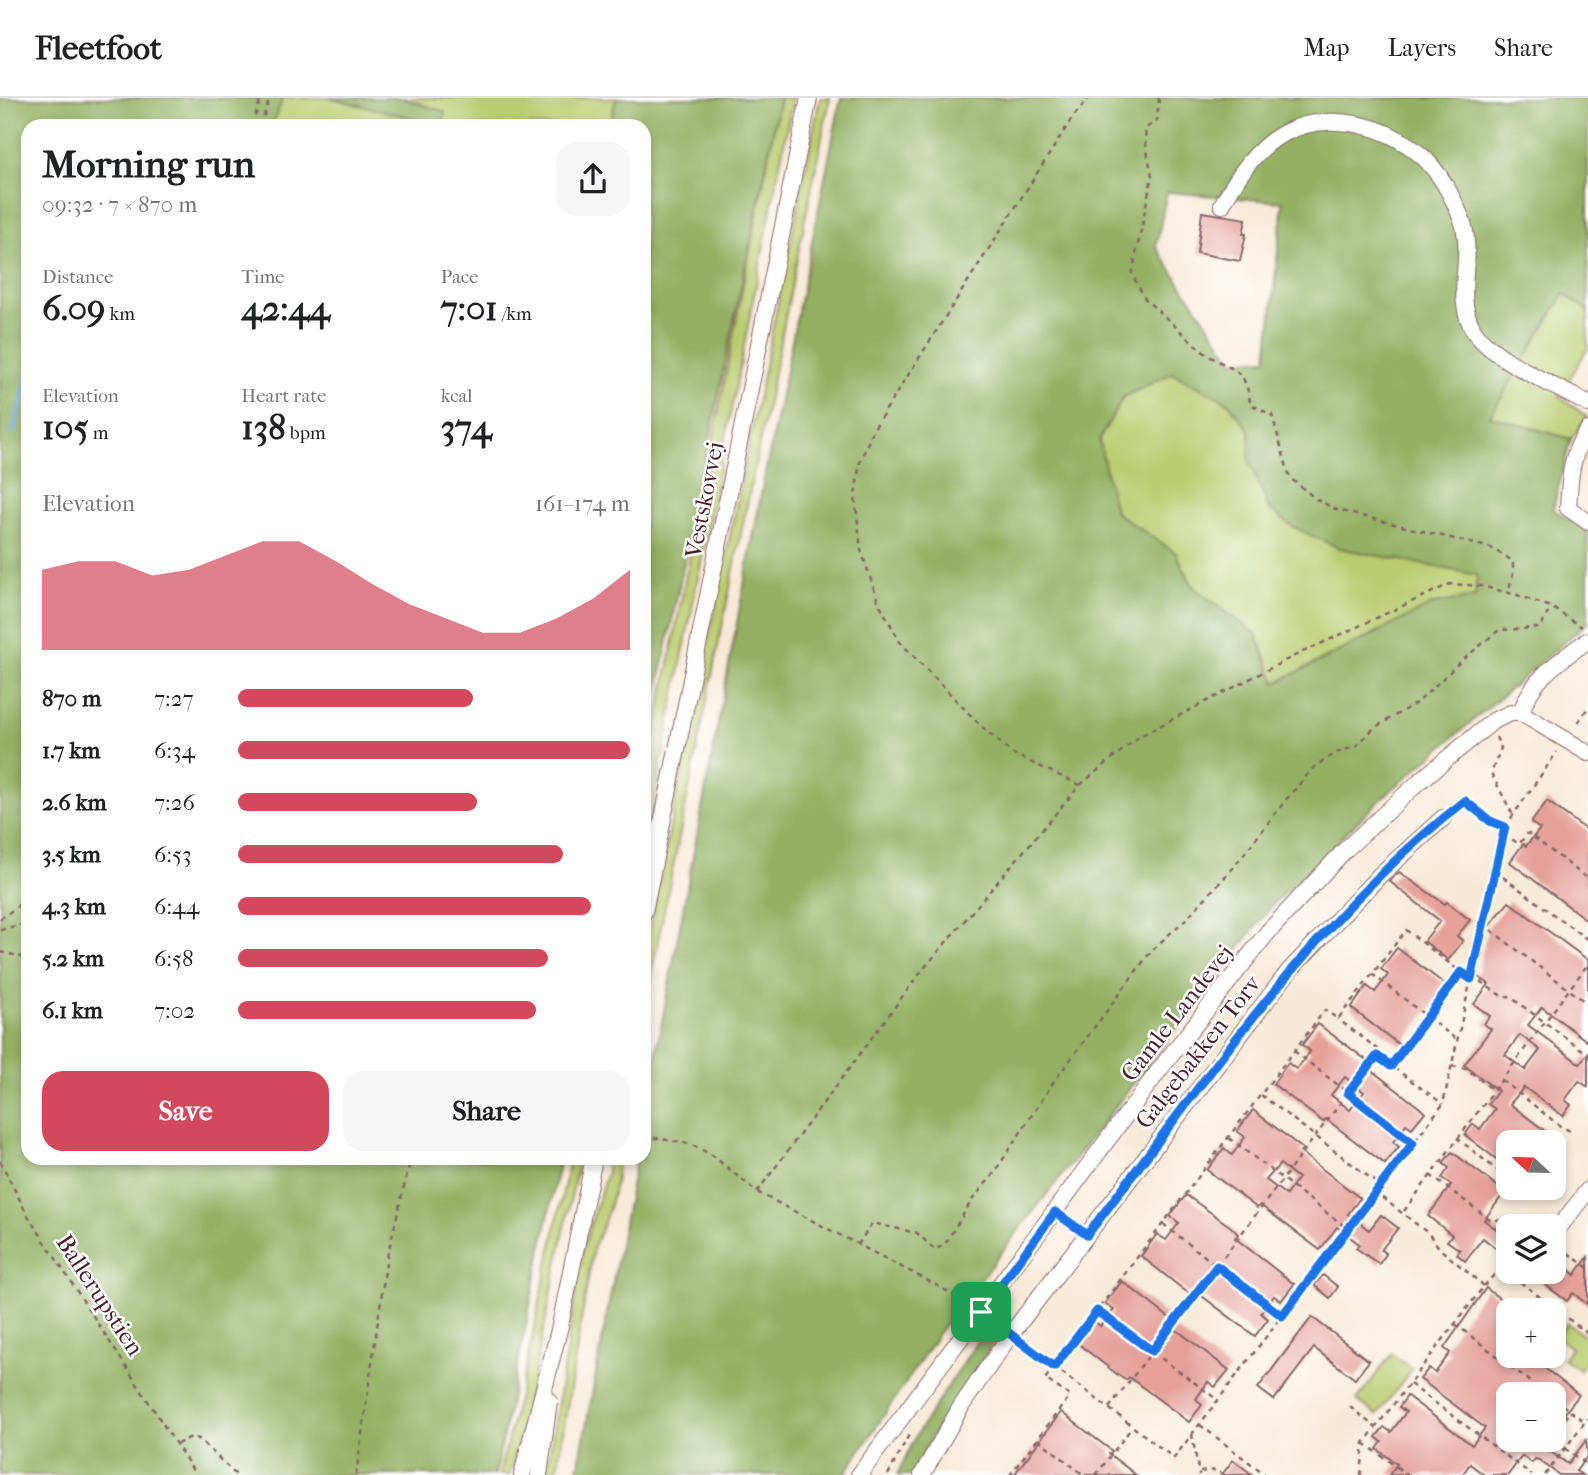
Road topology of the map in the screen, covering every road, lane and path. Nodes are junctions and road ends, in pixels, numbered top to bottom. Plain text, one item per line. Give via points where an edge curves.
1 (261, 98) edge
2 (270, 98) edge
3 (809, 98) edge
4 (1089, 98) edge
5 (1159, 98) edge
6 (254, 119) edge
7 (262, 119) edge
8 (1222, 205) dead end
9 (1588, 404) edge
10 (1588, 430) edge
11 (1588, 522) edge
12 (1507, 593) junction
13 (1551, 607) junction
14 (1588, 631) edge
15 (1588, 640) edge
16 (1588, 708) edge
17 (1521, 713) junction
18 (1578, 722) dead end
19 (1486, 726) junction
20 (1557, 752) dead end
21 (1588, 753) edge
22 (1080, 785) junction
23 (1513, 815) junction
24 (1443, 818) joint
25 (1505, 827) junction
26 (1504, 834) junction
27 (1495, 871) junction
28 (651, 877) edge
29 (1588, 879) edge
30 (21, 901) edge
31 (0, 919) edge
32 (1483, 924) junction
33 (21, 925) edge
34 (0, 930) edge
35 (1588, 940) edge
36 (0, 952) edge
37 (21, 956) edge
38 (1588, 964) edge
39 (1461, 972) junction
40 (1372, 974) junction
41 (1471, 978) junction
42 (1569, 989) junction
43 (1588, 1004) edge
44 (1427, 1017) junction
45 (1338, 1019) junction
46 (1545, 1021) junction
47 (1457, 1040) junction
48 (1294, 1051) junction
49 (1588, 1054) edge
50 (1377, 1056) junction
51 (1391, 1066) junction
52 (1452, 1066) junction
53 (1501, 1079) junction
54 (1493, 1090) junction
55 (1348, 1093) junction
56 (1261, 1095) junction
57 (1443, 1104) junction
58 (1572, 1132) dead end
59 (1315, 1136) junction
60 (651, 1137) edge
61 (1229, 1138) junction
62 (1457, 1138) junction
63 (1413, 1143) junction
64 (0, 1161) edge
65 (409, 1165) edge
66 (593, 1165) edge
67 (1496, 1169) edge
68 (1429, 1175) junction
69 (1283, 1179) junction
70 (1381, 1186) junction
71 (1588, 1190) edge
72 (757, 1192) junction
73 (1376, 1193) junction
74 (1403, 1212) junction
75 (1566, 1218) edge
76 (1496, 1220) edge
77 (1163, 1224) junction
78 (1348, 1229) junction
79 (858, 1245) junction
80 (1566, 1251) edge
81 (1217, 1266) junction
82 (1588, 1268) edge
83 (1496, 1273) edge
84 (1523, 1284) edge
85 (1484, 1286) junction
86 (1097, 1311) junction
87 (981, 1312) junction
88 (1282, 1316) junction
89 (1455, 1324) junction
90 (560, 1326) junction
91 (1011, 1334) junction
92 (1588, 1334) edge
93 (1152, 1351) junction
94 (1054, 1367) junction
95 (1531, 1382) edge
96 (1409, 1384) junction
97 (1218, 1400) junction
98 (1350, 1407) dead end
99 (1109, 1408) junction
100 (1566, 1408) edge
101 (1588, 1418) edge
102 (1585, 1422) junction
103 (1200, 1425) junction
104 (1133, 1426) junction
105 (1376, 1428) junction
106 (1192, 1434) junction
107 (1038, 1439) junction
108 (1364, 1443) junction
109 (177, 1444) junction
110 (1566, 1447) edge
111 (1566, 1449) edge
112 (1562, 1452) edge
113 (1588, 1465) edge
114 (1198, 1474) edge
115 (196, 1475) edge
116 (236, 1475) edge
117 (356, 1475) edge
118 (522, 1475) edge
119 (539, 1475) edge
120 (859, 1475) edge
121 (922, 1475) edge
122 (1010, 1475) edge
123 (1084, 1475) edge
124 (1096, 1475) edge
125 (1223, 1475) edge
126 (1266, 1475) edge
127 (1361, 1475) edge
128 (1408, 1475) edge
129 (1532, 1475) edge
130 (1545, 1475) edge

1 - 6 path
2 - 7 path
3 - 28 street, Vestskovvej
4 - 22 path via 873,430 859,462 855,496 861,550 877,601 900,642 1013,754
5 - 12 path via 1157,121 1146,128 1152,176 1132,274 1144,299 1207,355 1243,378 1250,404 1272,415 1290,478 1337,510 1491,548 1513,561
8 - 9 street via 1262,150 1295,129 1318,122 1347,122 1399,140 1440,178 1463,223 1468,245 1465,310 1473,330 1488,348
10 - 11 street via 1571,465 1568,508
12 - 13 path
12 - 22 path via 1450,584 1292,657 1140,736
13 - 14 path
13 - 79 path via 1540,628 1499,630 1418,702 1374,728 1356,746 1315,766 1233,868 1152,950 1099,1017 946,1244 935,1250 917,1233 872,1223
15 - 17 street via 1541,677
16 - 18 path
17 - 19 street, Gamle Landevej via 1502,716
17 - 21 street
19 - 23 path via 1501,743 1491,769
19 - 87 street, Gamle Landevej via 1345,850 1268,932 1160,1069
20 - 23 path
22 - 72 path via 920,973
23 - 25 path
24 - 25 path via 1465,801
24 - 91 street, Galgebakken Torv via 1380,875 1289,971
25 - 26 path
26 - 27 path
26 - 29 path via 1518,844 1528,833
27 - 32 path
27 - 35 path
30 - 31 path
32 - 41 path
32 - 42 path
33 - 34 path
36 - 37 path
38 - 42 path
39 - 40 path via 1406,930
39 - 41 path
39 - 44 path
40 - 44 path
40 - 45 path
41 - 46 path via 1509,996
41 - 47 path
42 - 43 path
42 - 46 path
44 - 47 path
44 - 51 path
45 - 48 path via 1325,1010
45 - 50 path via 1380,1051
46 - 49 path
46 - 53 path
47 - 52 path
48 - 55 path
48 - 56 path
50 - 51 path
50 - 55 path
51 - 57 path
52 - 54 path via 1466,1069
52 - 57 path
53 - 54 path
53 - 58 path
54 - 62 path
55 - 59 path
55 - 63 path
56 - 59 path
56 - 61 path
57 - 63 path
59 - 69 path
59 - 70 path
60 - 72 path via 690,1144 712,1155
61 - 69 path
61 - 77 path
62 - 67 path
62 - 68 path
63 - 70 path
64 - 109 path, Ballerupstien via 27,1214
65 - 117 path via 387,1256
66 - 90 street
68 - 74 path
68 - 76 path
69 - 78 path
69 - 81 path
70 - 73 path
71 - 75 street
72 - 79 path
73 - 74 path
73 - 78 path
74 - 85 path
77 - 81 path
77 - 86 path
78 - 88 path
79 - 87 path
80 - 82 path
81 - 88 path
81 - 93 path
83 - 85 path
84 - 92 path
85 - 89 path
86 - 93 path
86 - 94 path
87 - 91 street
87 - 120 street, Gamle Landevej
88 - 97 path
89 - 95 path
89 - 96 path
90 - 118 street
90 - 119 street
91 - 94 path
91 - 121 street, Galgebakken Torv via 962,1405
93 - 97 path
93 - 99 path
94 - 99 path
94 - 107 path via 1045,1379 1070,1396
96 - 105 path
96 - 129 path
97 - 103 path
98 - 105 path
99 - 104 path
100 - 102 path
101 - 102 path
102 - 110 path
103 - 106 path
103 - 126 path
104 - 106 path via 1174,1458
104 - 124 path
105 - 108 path
106 - 114 path
107 - 122 path
107 - 123 path
108 - 127 path
108 - 128 path
109 - 115 path, Ballerupstien
109 - 116 path via 191,1437 199,1439
111 - 113 path
112 - 130 path
114 - 125 path via 1216,1470

